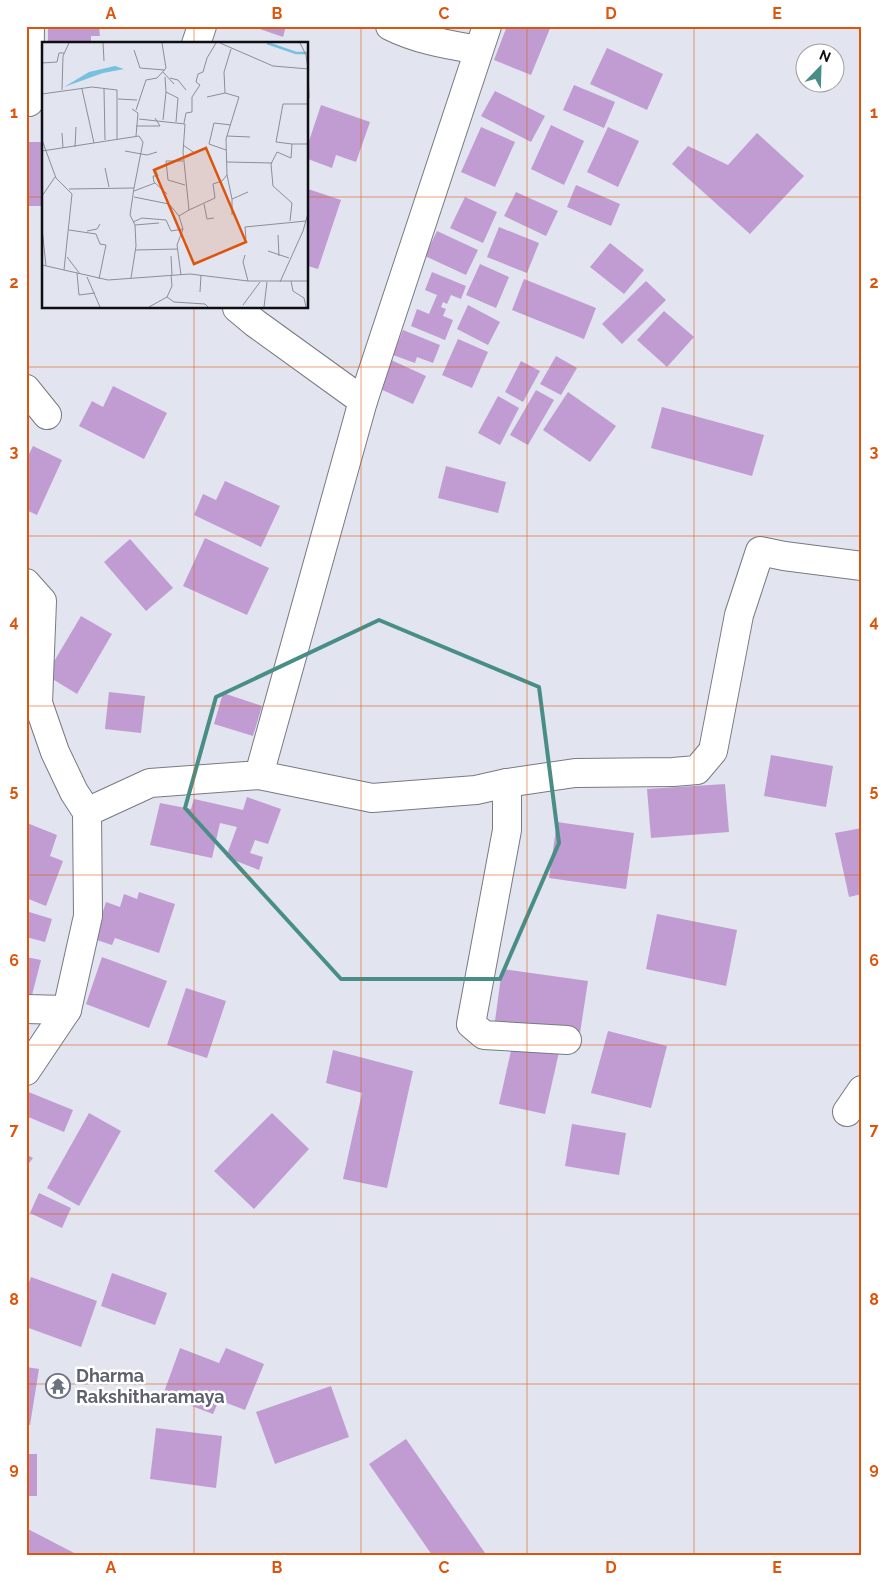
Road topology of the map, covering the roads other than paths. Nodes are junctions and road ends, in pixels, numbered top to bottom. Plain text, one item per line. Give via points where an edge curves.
1 (30, 26) edge
2 (202, 26) edge
3 (390, 26) edge
4 (486, 26) edge
5 (197, 42) edge
6 (472, 49) dead end
7 (26, 101) edge
8 (238, 309) edge
9 (26, 389) edge
10 (363, 400) junction
11 (47, 415) dead end
12 (862, 566) edge
13 (26, 583) edge
14 (259, 775) junction
15 (507, 783) junction
16 (87, 812) junction
17 (26, 1009) edge
18 (67, 1010) junction
19 (567, 1040) dead end
20 (26, 1071) edge

1 - 7 street via 29,102
2 - 5 street
3 - 6 street via 436,43
4 - 10 street
8 - 10 street
9 - 11 street
10 - 14 street
12 - 15 street via 760,551 739,615 713,751 697,770 576,773
13 - 16 street via 42,601 38,703 55,752
14 - 15 street via 372,798 476,790
14 - 16 street via 150,782
15 - 19 street via 507,830 471,1024 484,1035
16 - 18 street via 88,916
17 - 18 street
18 - 20 street

